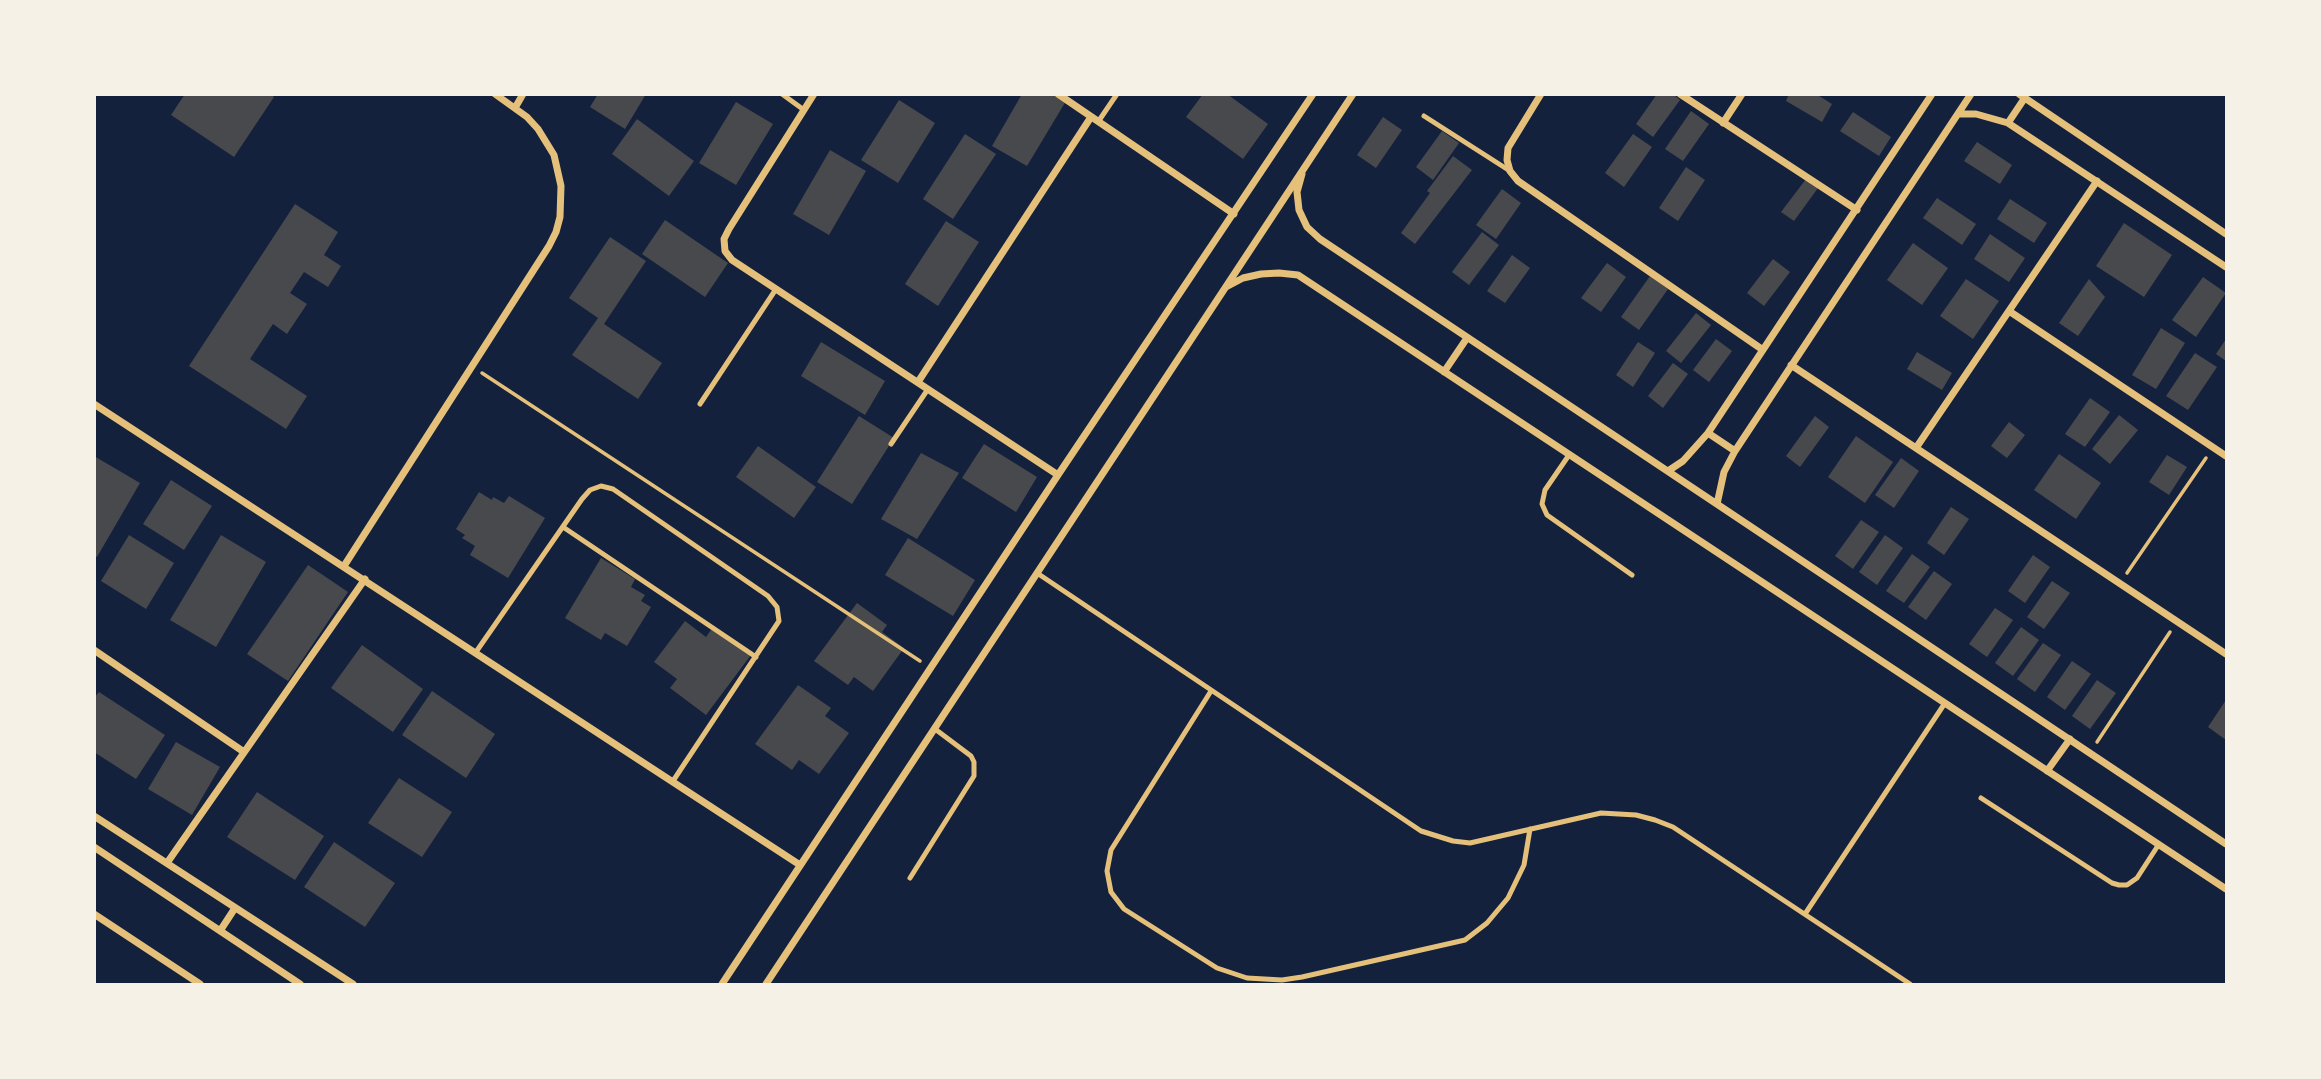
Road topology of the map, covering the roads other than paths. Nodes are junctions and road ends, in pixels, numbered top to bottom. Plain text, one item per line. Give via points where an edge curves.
1 (495, 94) edge
2 (523, 94) edge
3 (782, 94) edge
4 (814, 94) edge
5 (1058, 94) edge
6 (1117, 94) edge
7 (1313, 94) edge
8 (1353, 94) edge
9 (1541, 94) edge
10 (1679, 94) edge
11 (1742, 94) edge
12 (1932, 94) edge
13 (1971, 94) edge
14 (2022, 97) edge
15 (515, 108) junction
16 (804, 110) junction
17 (1958, 114) junction
18 (1424, 116) dead end
19 (1094, 119) junction
20 (1723, 123) junction
21 (2008, 123) junction
22 (1510, 171) junction
23 (1302, 174) junction
24 (2097, 181) junction
25 (1857, 210) junction
26 (1234, 214) junction
27 (2227, 234) edge
28 (2227, 267) edge
29 (1226, 287) junction
30 (776, 289) junction
31 (2009, 311) junction
32 (1467, 338) junction
33 (1763, 350) junction
34 (1791, 365) junction
35 (1444, 372) junction
36 (918, 382) junction
37 (928, 389) junction
38 (94, 404) edge
39 (700, 404) dead end
40 (1708, 433) junction
41 (891, 444) dead end
42 (1916, 448) junction
43 (1735, 451) junction
44 (1569, 455) junction
45 (2227, 456) edge
46 (1668, 471) junction
47 (1058, 475) junction
48 (1717, 504) junction
49 (563, 527) junction
50 (344, 566) junction
51 (1037, 573) junction
52 (1632, 575) dead end
53 (365, 579) junction
54 (94, 650) edge
55 (476, 652) junction
56 (2227, 654) edge
57 (756, 657) junction
58 (1211, 691) junction
59 (1945, 703) junction
60 (935, 729) junction
61 (2070, 739) junction
62 (244, 752) junction
63 (2048, 771) junction
64 (673, 782) junction
65 (1981, 798) dead end
66 (94, 816) edge
67 (1530, 829) junction
68 (2159, 844) junction
69 (2227, 844) edge
70 (94, 847) edge
71 (167, 863) junction
72 (800, 865) junction
73 (910, 878) dead end
74 (2227, 889) edge
75 (236, 908) junction
76 (94, 914) edge
77 (1805, 914) junction
78 (220, 931) junction
79 (1902, 982) edge
80 (200, 985) edge
81 (300, 985) edge
82 (352, 985) edge
83 (722, 985) edge
84 (766, 985) edge
85 (1910, 985) edge

1 - 15 street
2 - 15 street
3 - 16 lane
4 - 16 street
5 - 19 street
6 - 19 lane
7 - 26 street
8 - 23 street
9 - 22 street via 1508,148
10 - 20 street
11 - 20 street
12 - 25 street
13 - 17 street
14 - 21 street
14 - 27 street
15 - 50 street via 538,129 554,155 561,186 560,217 549,246
16 - 30 street via 723,239 732,260
17 - 21 street
17 - 34 street
18 - 22 lane
19 - 26 street
19 - 36 street
20 - 25 street
21 - 24 street
22 - 33 street via 1518,181
23 - 29 street
23 - 32 street via 1297,192 1307,227
24 - 28 street
24 - 31 street
25 - 33 street
26 - 47 street
29 - 35 street via 1261,274 1298,275
29 - 51 street
30 - 36 street
30 - 39 lane
31 - 42 street
31 - 45 street
32 - 35 street
32 - 46 street
33 - 40 street
34 - 42 street
34 - 43 street
35 - 44 street
36 - 37 street
37 - 41 lane
37 - 47 street
38 - 50 street
40 - 43 street
40 - 46 street
42 - 56 street
43 - 48 street via 1724,472
44 - 52 lane via 1545,490 1542,504 1546,515
44 - 59 street
46 - 48 street
47 - 72 street
48 - 61 street
49 - 55 lane
49 - 57 lane
49 - 57 lane via 590,490 612,489 768,596 777,607 779,621
50 - 53 street
51 - 58 lane
51 - 60 street
53 - 55 street
53 - 62 street
54 - 62 street
55 - 64 street
57 - 64 lane
58 - 67 lane via 1421,831 1470,843
58 - 67 lane via 1111,850 1107,871 1111,891 1124,909 1217,968 1247,978 1282,980 1465,940 1488,923 1508,898 1524,865
59 - 63 street
59 - 77 lane
60 - 73 lane via 971,756 974,776
60 - 84 street
61 - 63 street
61 - 69 street
62 - 71 street
63 - 68 street
64 - 72 street
65 - 68 lane via 2119,885 2137,878
66 - 71 street
67 - 77 lane via 1601,813 1655,820 1673,827
68 - 74 street
70 - 78 street
71 - 75 street
72 - 83 street
75 - 78 street
75 - 82 street
76 - 80 street
77 - 79 lane
78 - 81 street
79 - 85 lane

